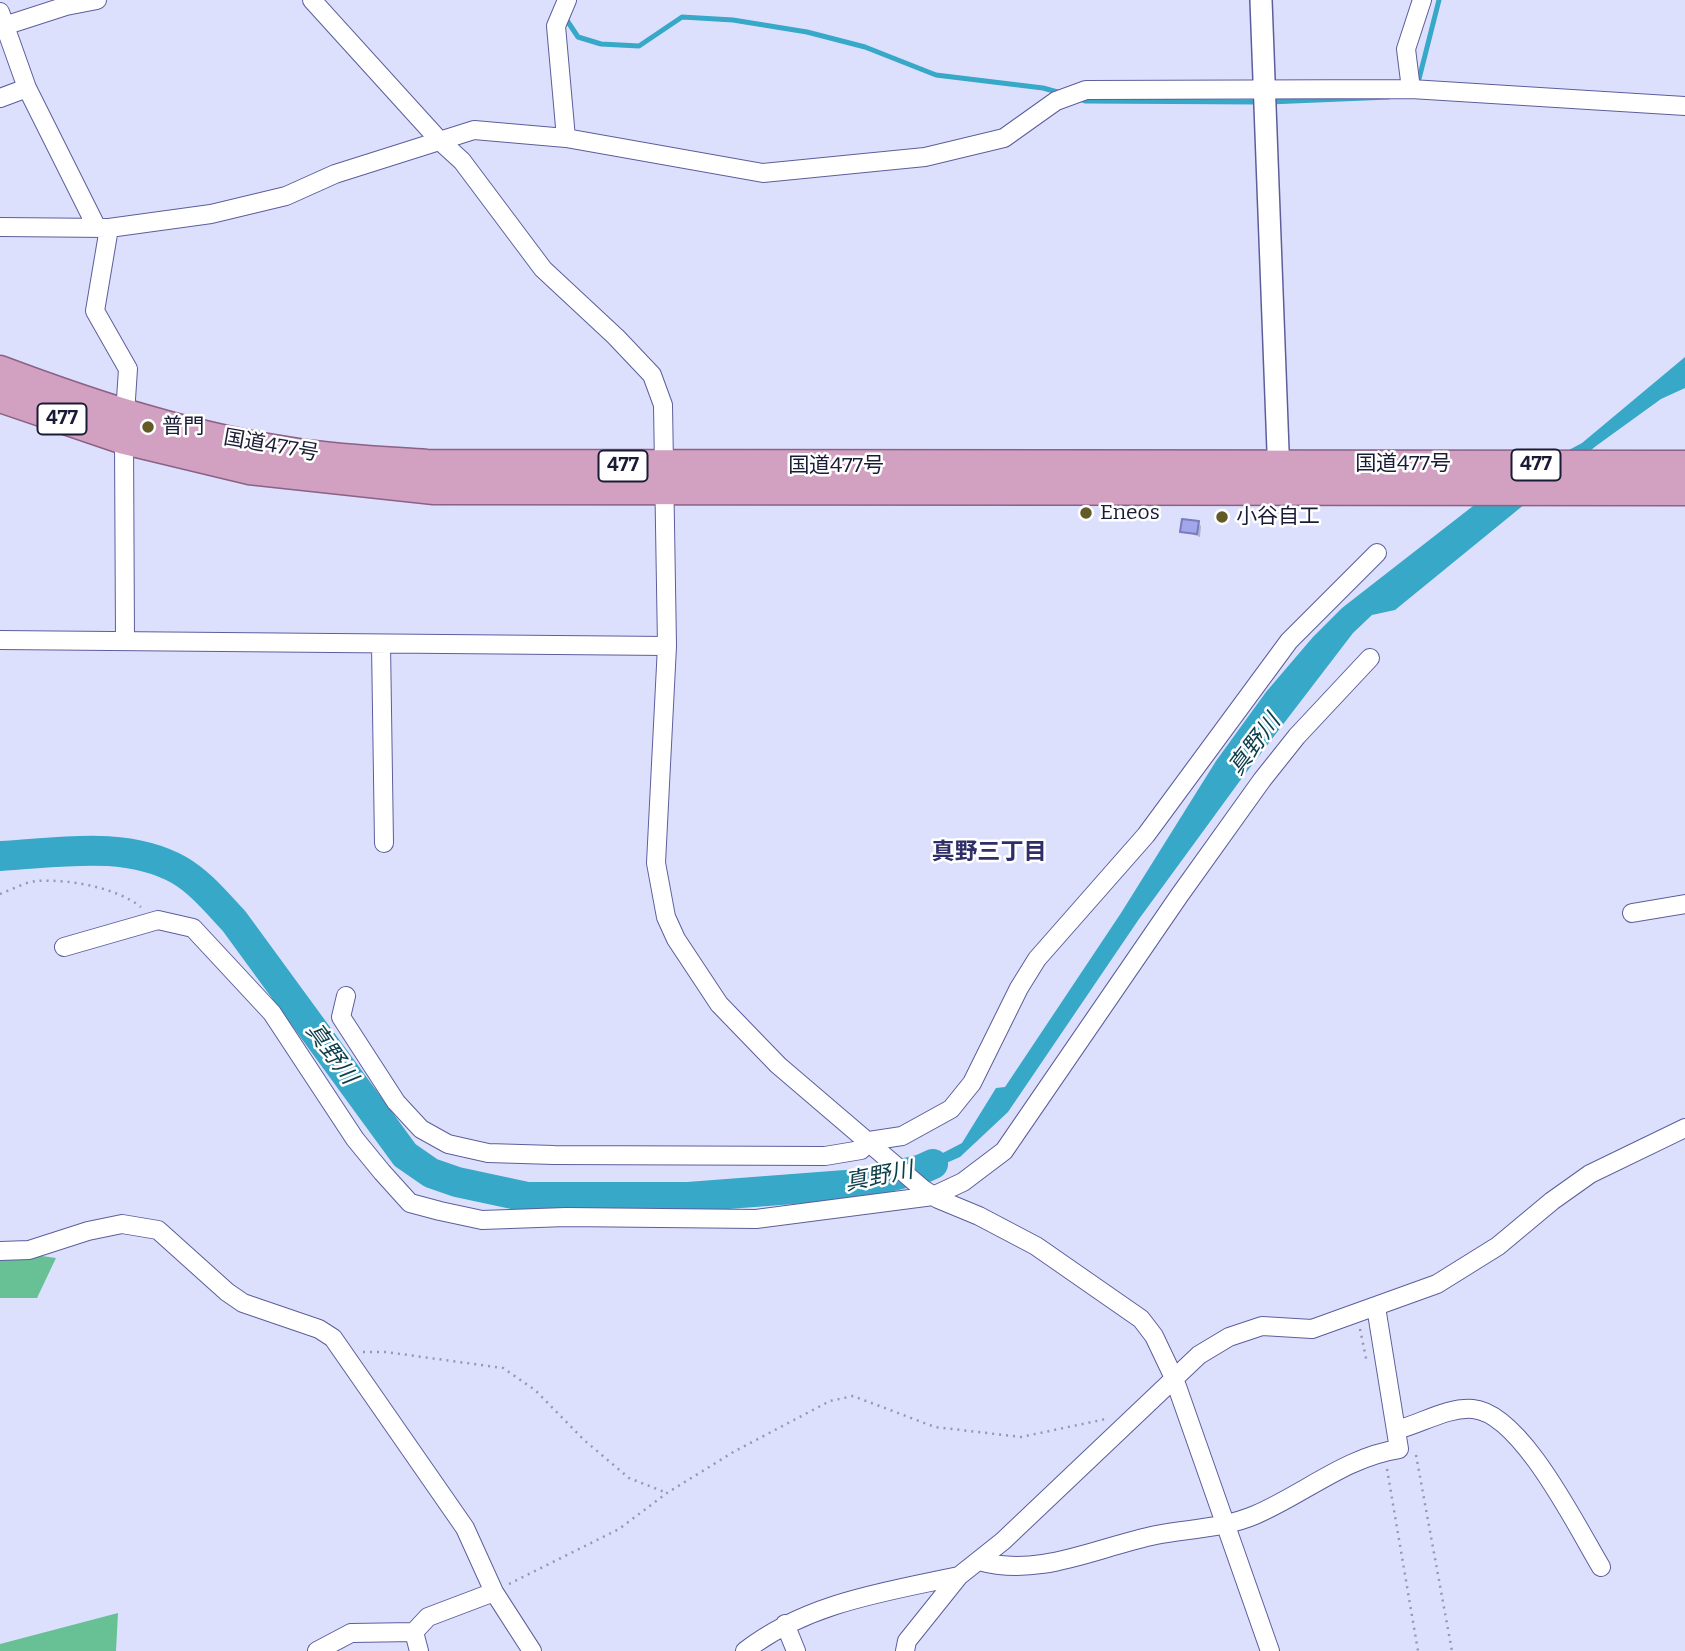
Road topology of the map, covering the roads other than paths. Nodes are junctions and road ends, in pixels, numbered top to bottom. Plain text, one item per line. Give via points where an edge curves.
1 (97, 0) edge
2 (312, 0) edge
3 (567, 0) edge
4 (1261, 0) edge
5 (1422, 0) edge
6 (2, 19) edge
7 (27, 88) junction
8 (1411, 89) junction
9 (1264, 90) junction
10 (0, 98) edge
11 (1685, 106) edge
12 (566, 138) junction
13 (439, 140) junction
14 (0, 227) edge
15 (102, 227) junction
16 (0, 370) edge
17 (0, 398) edge
18 (125, 427) junction
19 (1685, 465) edge
20 (1280, 477) junction
21 (664, 479) junction
22 (1685, 491) edge
23 (1377, 553) dead end
24 (0, 640) edge
25 (125, 640) junction
26 (382, 644) junction
27 (667, 646) junction
28 (1370, 658) dead end
29 (384, 843) dead end
30 (1685, 904) edge
31 (1632, 913) dead end
32 (64, 947) dead end
33 (346, 996) dead end
34 (1685, 1128) edge
35 (874, 1145) junction
36 (928, 1192) junction
37 (0, 1251) edge
38 (1376, 1307) junction
39 (1174, 1378) junction
40 (1403, 1428) junction
41 (1225, 1522) junction
42 (979, 1561) junction
43 (1601, 1567) dead end
44 (959, 1576) junction
45 (494, 1592) junction
46 (785, 1624) junction
47 (414, 1632) junction
48 (317, 1651) edge
49 (419, 1651) edge
50 (532, 1651) edge
51 (745, 1651) edge
52 (796, 1651) edge
53 (905, 1651) edge
54 (1270, 1651) edge

1 - 6 street
2 - 13 street
3 - 12 street via 556,26
4 - 9 street
5 - 8 street via 1406,49
6 - 7 street
7 - 10 street
7 - 15 street
8 - 9 street
8 - 11 street
9 - 12 street via 1086,90 1056,101 1004,138 925,157 763,173
9 - 20 street
12 - 13 street via 474,130
13 - 15 street via 335,174 286,196 211,214
13 - 21 street via 462,161 543,269 652,376 663,405
14 - 15 street
15 - 18 street via 95,311 128,369
16 - 18 highway, 国道477号 / 477
17 - 18 highway, 国道477号 / 477
18 - 21 highway, 国道477号 / 477 via 345,459
18 - 25 street
19 - 20 highway, 国道477号 / 477 via 1443,464
20 - 21 highway, 国道477号 / 477
20 - 22 highway, 国道477号 / 477 via 1428,492
21 - 27 street
23 - 35 street via 1289,641 1146,835 1038,958 972,1083 951,1109 902,1136
24 - 25 street
25 - 26 street
26 - 27 street
26 - 29 street
27 - 35 street via 656,863 666,917 719,1004 778,1065
28 - 36 street via 1262,780 1004,1151 963,1182
30 - 31 street
32 - 36 street via 158,920 193,928 272,1013 355,1139 410,1203 482,1220 756,1219
33 - 35 street via 341,1017 396,1101 421,1129 448,1144 488,1153 554,1156 825,1156
34 - 38 street via 1590,1174 1467,1268
35 - 36 street
36 - 39 street via 1036,1246 1141,1319
37 - 45 street via 29,1250 122,1224 158,1230 243,1303 333,1338 465,1528
38 - 39 street via 1312,1329 1262,1326 1229,1336
38 - 40 street
39 - 41 street
39 - 42 street
40 - 41 street via 1399,1448 1370,1454 1253,1516
40 - 43 street via 1450,1411 1474,1409 1497,1418 1530,1449
41 - 42 street via 1152,1536 1068,1560 997,1566
41 - 54 street
42 - 44 street
44 - 46 street via 821,1609
44 - 53 street via 907,1641
45 - 47 street via 428,1617
45 - 50 street
46 - 51 street
46 - 52 street
47 - 48 street via 351,1633
47 - 49 street

